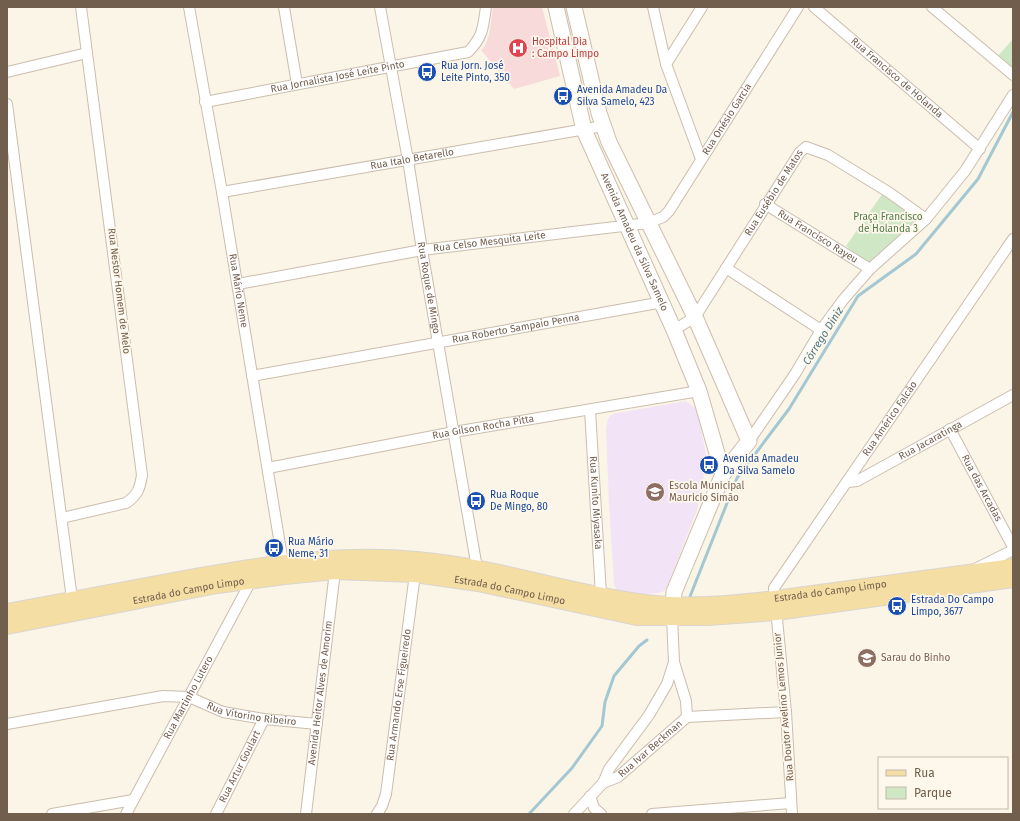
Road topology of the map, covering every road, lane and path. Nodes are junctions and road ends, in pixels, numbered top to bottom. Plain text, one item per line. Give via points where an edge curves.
1 (81, 7) edge
2 (189, 7) edge
3 (284, 7) edge
4 (380, 7) edge
5 (486, 7) edge
6 (556, 7) edge
7 (574, 7) edge
8 (653, 7) edge
9 (702, 7) edge
10 (798, 7) edge
11 (814, 7) edge
12 (932, 7) edge
13 (87, 53) junction
14 (666, 64) junction
15 (391, 65) junction
16 (7, 72) edge
17 (1013, 75) edge
18 (297, 84) junction
19 (1013, 95) edge
20 (206, 102) junction
21 (7, 104) edge
22 (603, 126) junction
23 (584, 130) junction
24 (980, 149) junction
25 (701, 159) junction
26 (408, 160) junction
27 (222, 192) junction
28 (765, 204) junction
29 (926, 219) junction
30 (648, 223) junction
31 (626, 224) junction
32 (1013, 239) edge
33 (422, 250) junction
34 (726, 268) junction
35 (870, 269) junction
36 (238, 284) junction
37 (663, 302) junction
38 (695, 317) junction
39 (674, 330) junction
40 (821, 330) junction
41 (439, 343) junction
42 (252, 376) junction
43 (699, 391) junction
44 (1013, 395) edge
45 (590, 410) junction
46 (950, 429) junction
47 (454, 432) junction
48 (749, 441) junction
49 (268, 468) junction
50 (723, 474) junction
51 (848, 482) junction
52 (62, 518) junction
53 (1013, 547) edge
54 (1013, 550) edge
55 (1013, 567) edge
56 (477, 568) junction
57 (284, 569) junction
58 (335, 571) junction
59 (969, 573) junction
60 (415, 574) junction
61 (1013, 579) edge
62 (251, 581) junction
63 (601, 595) junction
64 (72, 600) junction
65 (775, 606) junction
66 (672, 611) junction
67 (7, 612) edge
68 (7, 626) edge
69 (674, 662) junction
70 (189, 697) junction
71 (786, 712) junction
72 (687, 717) junction
73 (264, 719) junction
74 (7, 724) edge
75 (317, 724) junction
76 (603, 783) junction
77 (590, 796) junction
78 (133, 800) junction
79 (791, 802) junction
80 (52, 814) edge
81 (126, 814) edge
82 (216, 814) edge
83 (306, 814) edge
84 (376, 814) edge
85 (574, 814) edge
86 (600, 814) edge
87 (652, 814) edge
88 (792, 814) edge

1 - 13 street, Rua Nestor Homem de Melo
2 - 20 street, Rua Mário Neme
3 - 18 street
4 - 15 street, Rua Roque de Mingo
5 - 15 street, Rua Jornalista José Leite Pinto via 483,31 477,43 468,52
6 - 23 street, Avenida Amadeu da Silva Samelo
7 - 22 street, Avenida Amadeu da Silva Samelo
8 - 14 street
9 - 14 street
10 - 25 street, Rua Onésio Garcia
11 - 24 street, Rua Francisco de Holanda
12 - 17 street
13 - 16 street
13 - 52 street, Rua Nestor Homem de Melo via 142,475 140,489 126,503
14 - 25 street
15 - 18 street, Rua Jornalista José Leite Pinto
15 - 26 street, Rua Roque de Mingo
18 - 20 street, Rua Jornalista José Leite Pinto
19 - 24 street
20 - 27 street, Rua Mário Neme
21 - 52 street
22 - 23 street, Rua Italo Betarello
22 - 30 street, Avenida Amadeu da Silva Samelo
23 - 26 street, Rua Italo Betarello
23 - 31 street, Avenida Amadeu da Silva Samelo
24 - 29 street
25 - 30 street, Rua Onésio Garcia via 669,211 663,217
26 - 27 street, Rua Italo Betarello
26 - 33 street, Rua Roque de Mingo
27 - 36 street, Rua Mário Neme
28 - 29 street, Rua Eusébio de Matos via 806,147 828,156 890,192
28 - 34 street, Rua Eusébio de Matos
28 - 35 street, Rua Francisco Rayeu
29 - 35 street
30 - 31 street, Rua Celso Mesquita Leite
30 - 38 street, Avenida Amadeu da Silva Samelo
31 - 33 street, Rua Celso Mesquita Leite
31 - 37 street, Avenida Amadeu da Silva Samelo
32 - 51 street, Rua Américo Falcão via 850,474
33 - 36 street, Rua Celso Mesquita Leite
33 - 41 street, Rua Roque de Mingo
34 - 38 street, Rua Eusébio de Matos
34 - 40 street
35 - 40 street via 842,300
36 - 42 street, Rua Mário Neme
37 - 39 street, Avenida Amadeu da Silva Samelo
37 - 41 street, Rua Roberto Sampaio Penna
38 - 39 street
38 - 48 street, Avenida Amadeu da Silva Samelo
39 - 43 street, Avenida Amadeu da Silva Samelo
40 - 48 street via 795,374
41 - 42 street, Rua Roberto Sampaio Penna
41 - 47 street, Rua Roque de Mingo
42 - 49 street, Rua Mário Neme
43 - 45 street, Rua Gilson Rocha Pitta
43 - 50 street, Avenida Amadeu da Silva Samelo
44 - 46 street, Rua Jacaratinga
45 - 47 street, Rua Gilson Rocha Pitta
45 - 63 street, Rua Kunito Miyasaka
46 - 51 street, Rua Jacaratinga via 857,481
46 - 53 street, Rua das Arcadas
47 - 49 street, Rua Gilson Rocha Pitta
47 - 56 street, Rua Roque de Mingo
48 - 50 street
49 - 57 street, Rua Mário Neme
50 - 66 street via 674,592
51 - 65 street, Rua Américo Falcão via 774,588
52 - 64 street
54 - 59 street
55 - 59 main road, Estrada do Campo Limpo
56 - 57 main road, Estrada do Campo Limpo via 418,560 337,557
56 - 63 main road, Estrada do Campo Limpo
57 - 58 main road, Estrada do Campo Limpo
57 - 62 main road, Estrada do Campo Limpo
57 - 64 main road, Estrada do Campo Limpo via 218,572
58 - 60 main road, Estrada do Campo Limpo
58 - 75 street, Avenida Heitor Alves de Amorim
59 - 65 main road, Estrada do Campo Limpo
60 - 66 main road, Estrada do Campo Limpo via 478,583 637,617
60 - 84 street, Rua Armando Erse Figueiredo via 387,787 382,806
61 - 65 main road, Estrada do Campo Limpo
62 - 68 main road, Estrada do Campo Limpo via 218,585
62 - 70 street, Rua Martinho Lutero
63 - 66 main road, Estrada do Campo Limpo
64 - 67 main road, Estrada do Campo Limpo
65 - 66 main road, Estrada do Campo Limpo via 747,602
65 - 71 street, Rua Doutor Avelino Lemos Junior
66 - 69 street, Rua Ivar Beckman
69 - 72 street, Rua Ivar Beckman via 686,701
69 - 76 street, Rua Ivar Beckman via 658,701 609,769
70 - 73 street, Rua Vitorino Ribeiro via 223,712
70 - 74 street via 163,696
70 - 78 street, Rua Martinho Lutero
71 - 72 street
71 - 79 street, Rua Doutor Avelino Lemos Junior
72 - 76 street, Rua Ivar Beckman via 618,777
73 - 75 street, Rua Vitorino Ribeiro
73 - 82 street, Rua Artur Goulart
75 - 83 street, Avenida Heitor Alves de Amorim
76 - 77 street, Rua Ivar Beckman
77 - 85 street, Rua Ivar Beckman
77 - 86 street via 594,808
78 - 80 street
78 - 81 street, Rua Martinho Lutero
79 - 87 street
79 - 88 street, Rua Doutor Avelino Lemos Junior

